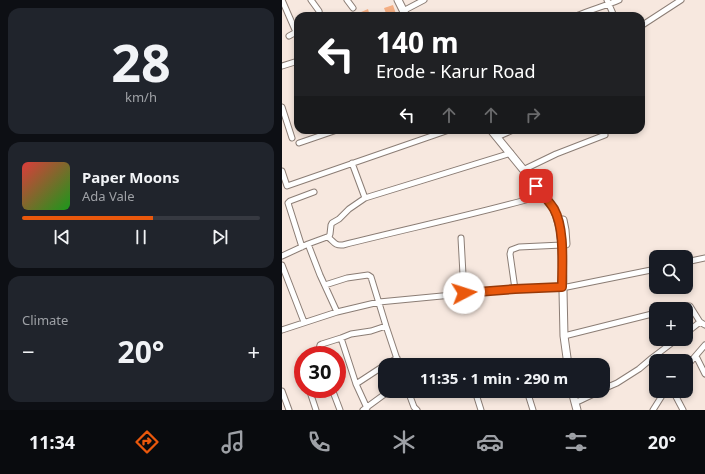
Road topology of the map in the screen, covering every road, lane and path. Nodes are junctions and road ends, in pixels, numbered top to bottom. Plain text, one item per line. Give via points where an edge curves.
1 (282, 0) edge
2 (311, 0) edge
3 (347, 0) edge
4 (393, 0) edge
5 (398, 0) edge
6 (424, 0) edge
7 (619, 0) edge
8 (681, 0) edge
9 (608, 2) edge
10 (353, 8) dead end
11 (318, 12) edge
12 (402, 12) edge
13 (402, 12) edge
14 (406, 12) edge
15 (587, 12) edge
16 (612, 12) edge
17 (645, 23) edge
18 (294, 25) edge
19 (294, 33) edge
20 (289, 36) dead end
21 (294, 62) edge
22 (282, 66) edge
23 (282, 107) edge
24 (325, 134) edge
25 (437, 134) edge
26 (498, 134) edge
27 (605, 135) dead end
28 (292, 138) dead end
29 (299, 143) dead end
30 (511, 153) junction
31 (352, 163) junction
32 (527, 168) junction
33 (282, 171) edge
34 (314, 192) dead end
35 (544, 195) junction
36 (365, 198) junction
37 (329, 237) junction
38 (461, 238) dead end
39 (308, 244) junction
40 (562, 245) junction
41 (302, 247) junction
42 (282, 256) edge
43 (705, 258) edge
44 (693, 261) edge
45 (282, 265) edge
46 (649, 270) edge
47 (325, 285) junction
48 (565, 287) junction
49 (515, 289) junction
50 (464, 293) junction
51 (379, 302) junction
52 (693, 310) edge
53 (337, 312) junction
54 (649, 315) edge
55 (304, 322) junction
56 (702, 324) edge
57 (386, 326) junction
58 (693, 328) edge
59 (282, 330) edge
60 (567, 335) junction
61 (341, 338) junction
62 (705, 345) edge
63 (320, 346) edge
64 (668, 346) edge
65 (696, 356) junction
66 (397, 358) edge
67 (568, 358) edge
68 (572, 358) edge
69 (693, 359) edge
70 (378, 370) edge
71 (705, 374) edge
72 (356, 384) junction
73 (610, 386) edge
74 (282, 391) edge
75 (311, 398) edge
76 (335, 398) edge
77 (379, 398) edge
78 (410, 398) edge
79 (477, 398) edge
80 (529, 398) edge
81 (574, 398) edge
82 (578, 398) edge
83 (585, 398) edge
84 (661, 398) edge
85 (677, 398) edge
86 (578, 401) junction
87 (284, 403) edge
88 (365, 409) edge
89 (414, 409) edge
90 (290, 410) edge
91 (316, 410) edge
92 (340, 410) edge
93 (481, 410) edge
94 (533, 410) edge
95 (577, 410) edge
96 (581, 410) edge
97 (653, 410) edge
98 (683, 410) edge

1 - 18 street
2 - 11 street
3 - 10 street
4 - 12 main road
5 - 13 main road
6 - 14 street
7 - 9 street
8 - 17 street
9 - 15 street
9 - 16 street
19 - 20 street
21 - 22 street
23 - 28 street
24 - 29 street
25 - 31 street
26 - 30 main road
26 - 32 main road
27 - 32 street
30 - 35 main road
30 - 36 street
31 - 33 street via 287,186
31 - 36 street
32 - 48 main road via 553,201 563,220 567,246
34 - 41 street via 288,203
35 - 37 street via 343,245 336,244
35 - 40 main road via 554,208
36 - 37 street via 332,223
37 - 39 street
38 - 50 street
39 - 41 street
39 - 47 street
40 - 48 main road
40 - 49 street via 519,247 511,250
41 - 42 street
43 - 44 street
45 - 55 street
46 - 48 street
47 - 51 street via 347,278 370,275
47 - 53 street
48 - 49 street
48 - 60 main road
49 - 50 street
50 - 51 street
51 - 53 street
51 - 57 street
52 - 56 street
53 - 55 street
54 - 60 street
55 - 59 street
56 - 58 street
57 - 61 street
57 - 66 street
60 - 67 main road
60 - 68 main road
61 - 63 street
61 - 72 street
62 - 65 street
64 - 73 street via 639,369
65 - 69 street
65 - 71 street
70 - 72 street
72 - 88 street
74 - 87 street
75 - 91 street
76 - 92 street
77 - 88 street
78 - 89 street
79 - 93 street
80 - 94 street
81 - 95 main road
82 - 86 main road
83 - 86 street
84 - 97 street
85 - 98 street
86 - 96 main road
87 - 90 street

